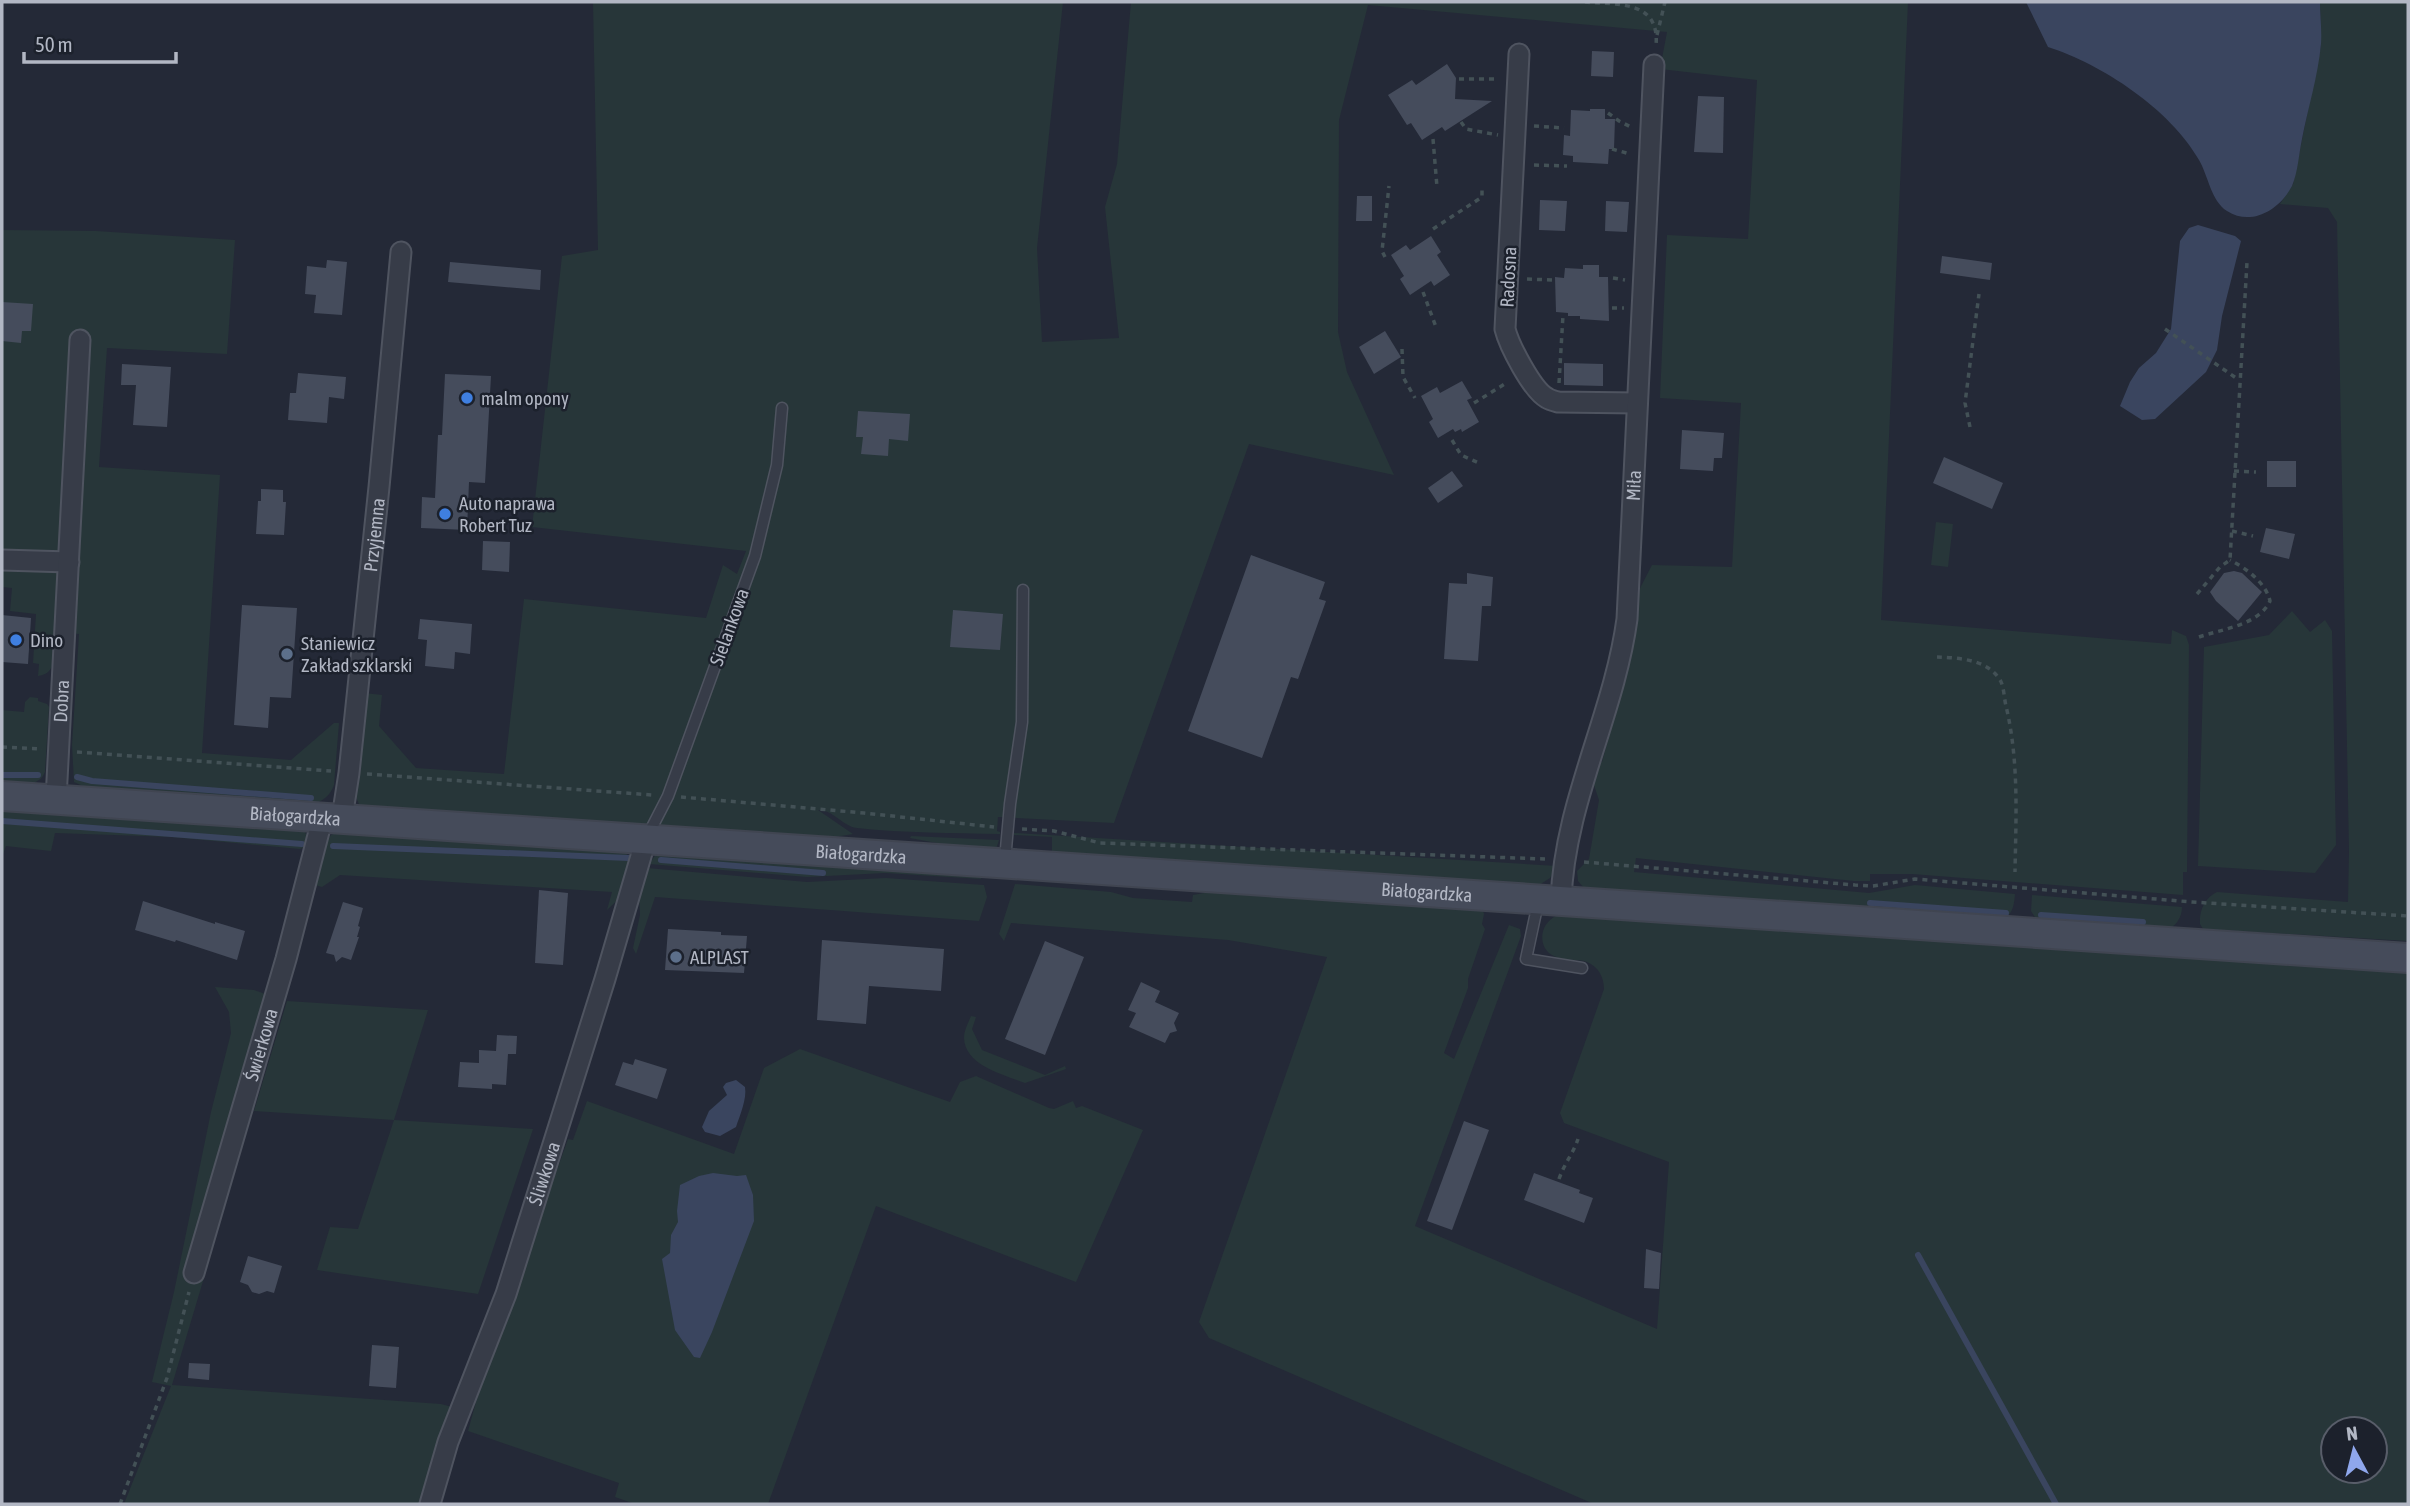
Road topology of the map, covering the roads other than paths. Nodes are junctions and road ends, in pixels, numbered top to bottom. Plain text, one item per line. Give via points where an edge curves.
1 (1519, 54) dead end
2 (1654, 65) road end
3 (401, 252) dead end
4 (80, 340) dead end
5 (1637, 403) junction
6 (782, 408) dead end
7 (2, 559) edge
8 (69, 562) junction
9 (1023, 590) dead end
10 (2, 796) edge
11 (55, 799) junction
12 (332, 817) junction
13 (646, 839) junction
14 (1004, 864) junction
15 (1550, 900) junction
16 (2408, 958) edge
17 (1582, 968) dead end
18 (194, 1273) road end
19 (430, 1504) edge

1 - 5 street, Radosna via 1508,340 1546,398
2 - 5 street, Miła
3 - 12 street, Przyjemna via 349,773
4 - 8 street, Dobra
5 - 15 street, Miła via 1623,652 1573,821 1566,860
6 - 13 lane, Sielankowa via 777,465 755,556 668,796
7 - 8 street
8 - 11 street, Dobra
9 - 14 lane via 1022,722
10 - 11 main road, Białogardzka
11 - 12 main road, Białogardzka
12 - 13 main road, Białogardzka
12 - 18 street, Świerkowa
13 - 14 main road, Białogardzka
13 - 19 street, Śliwkowa via 506,1294 448,1442
14 - 15 main road, Białogardzka
15 - 16 main road, Białogardzka
15 - 17 lane via 1526,959

